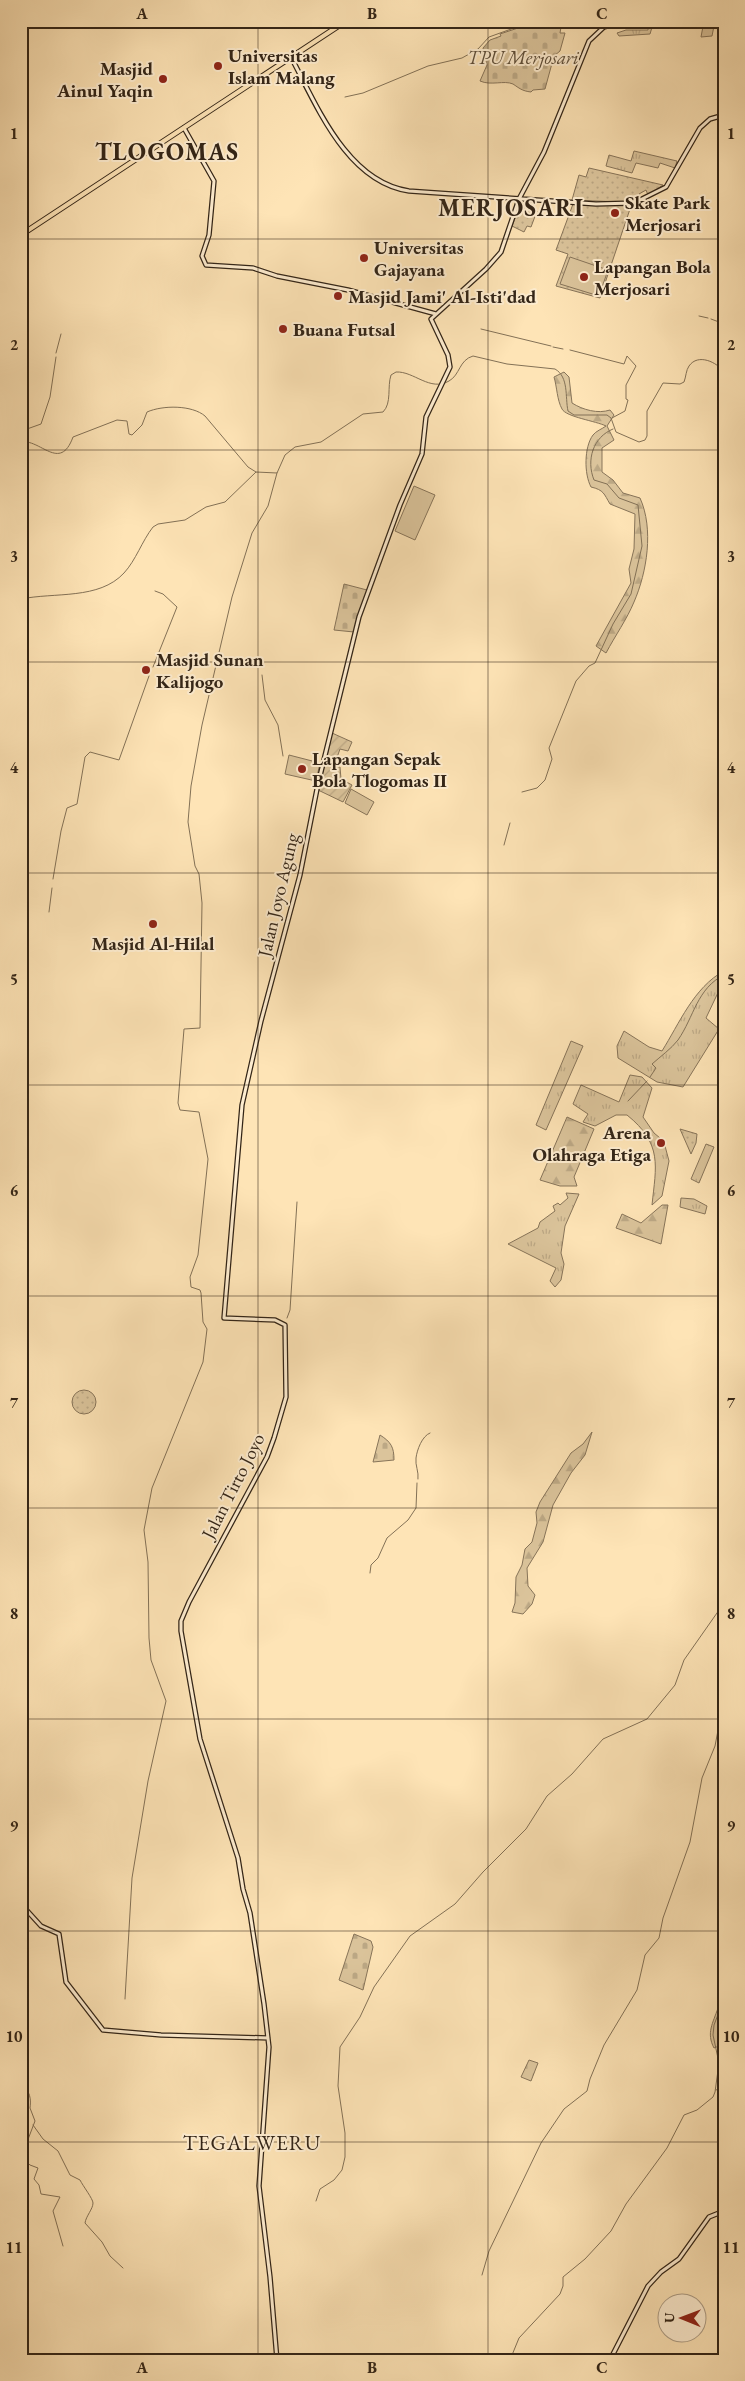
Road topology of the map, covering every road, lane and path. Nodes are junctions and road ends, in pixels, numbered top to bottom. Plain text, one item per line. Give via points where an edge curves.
1 (346, 21) edge
2 (624, 21) edge
3 (291, 57) junction
4 (724, 115) edge
5 (184, 128) junction
6 (519, 199) junction
7 (21, 235) edge
8 (436, 314) junction
9 (224, 1318) joint
10 (21, 1904) edge
11 (268, 2038) junction
12 (724, 2210) edge
13 (277, 2360) edge
14 (610, 2360) edge

1 - 3 main road
2 - 6 street via 591,37 544,152
3 - 5 main road
3 - 6 street via 317,106 350,157 380,183 409,191
4 - 6 street via 710,120 698,131 666,187 643,199 619,204
5 - 7 main road
5 - 8 street via 214,184 209,234 202,256 204,263 248,267
6 - 8 street via 498,255
8 - 9 street, Jalan Joyo Agung via 431,318 450,367 426,417 423,450 359,617 318,784 300,875 243,1102
9 - 11 street, Jalan Tirto Joyo via 278,1321 285,1325 286,1402 267,1457 182,1618 182,1636 200,1739 238,1858 250,1913
10 - 11 street via 41,1926 59,1934 66,1982 103,2030 161,2036
11 - 13 street via 259,2186
12 - 14 street via 709,2217 680,2259 648,2286

